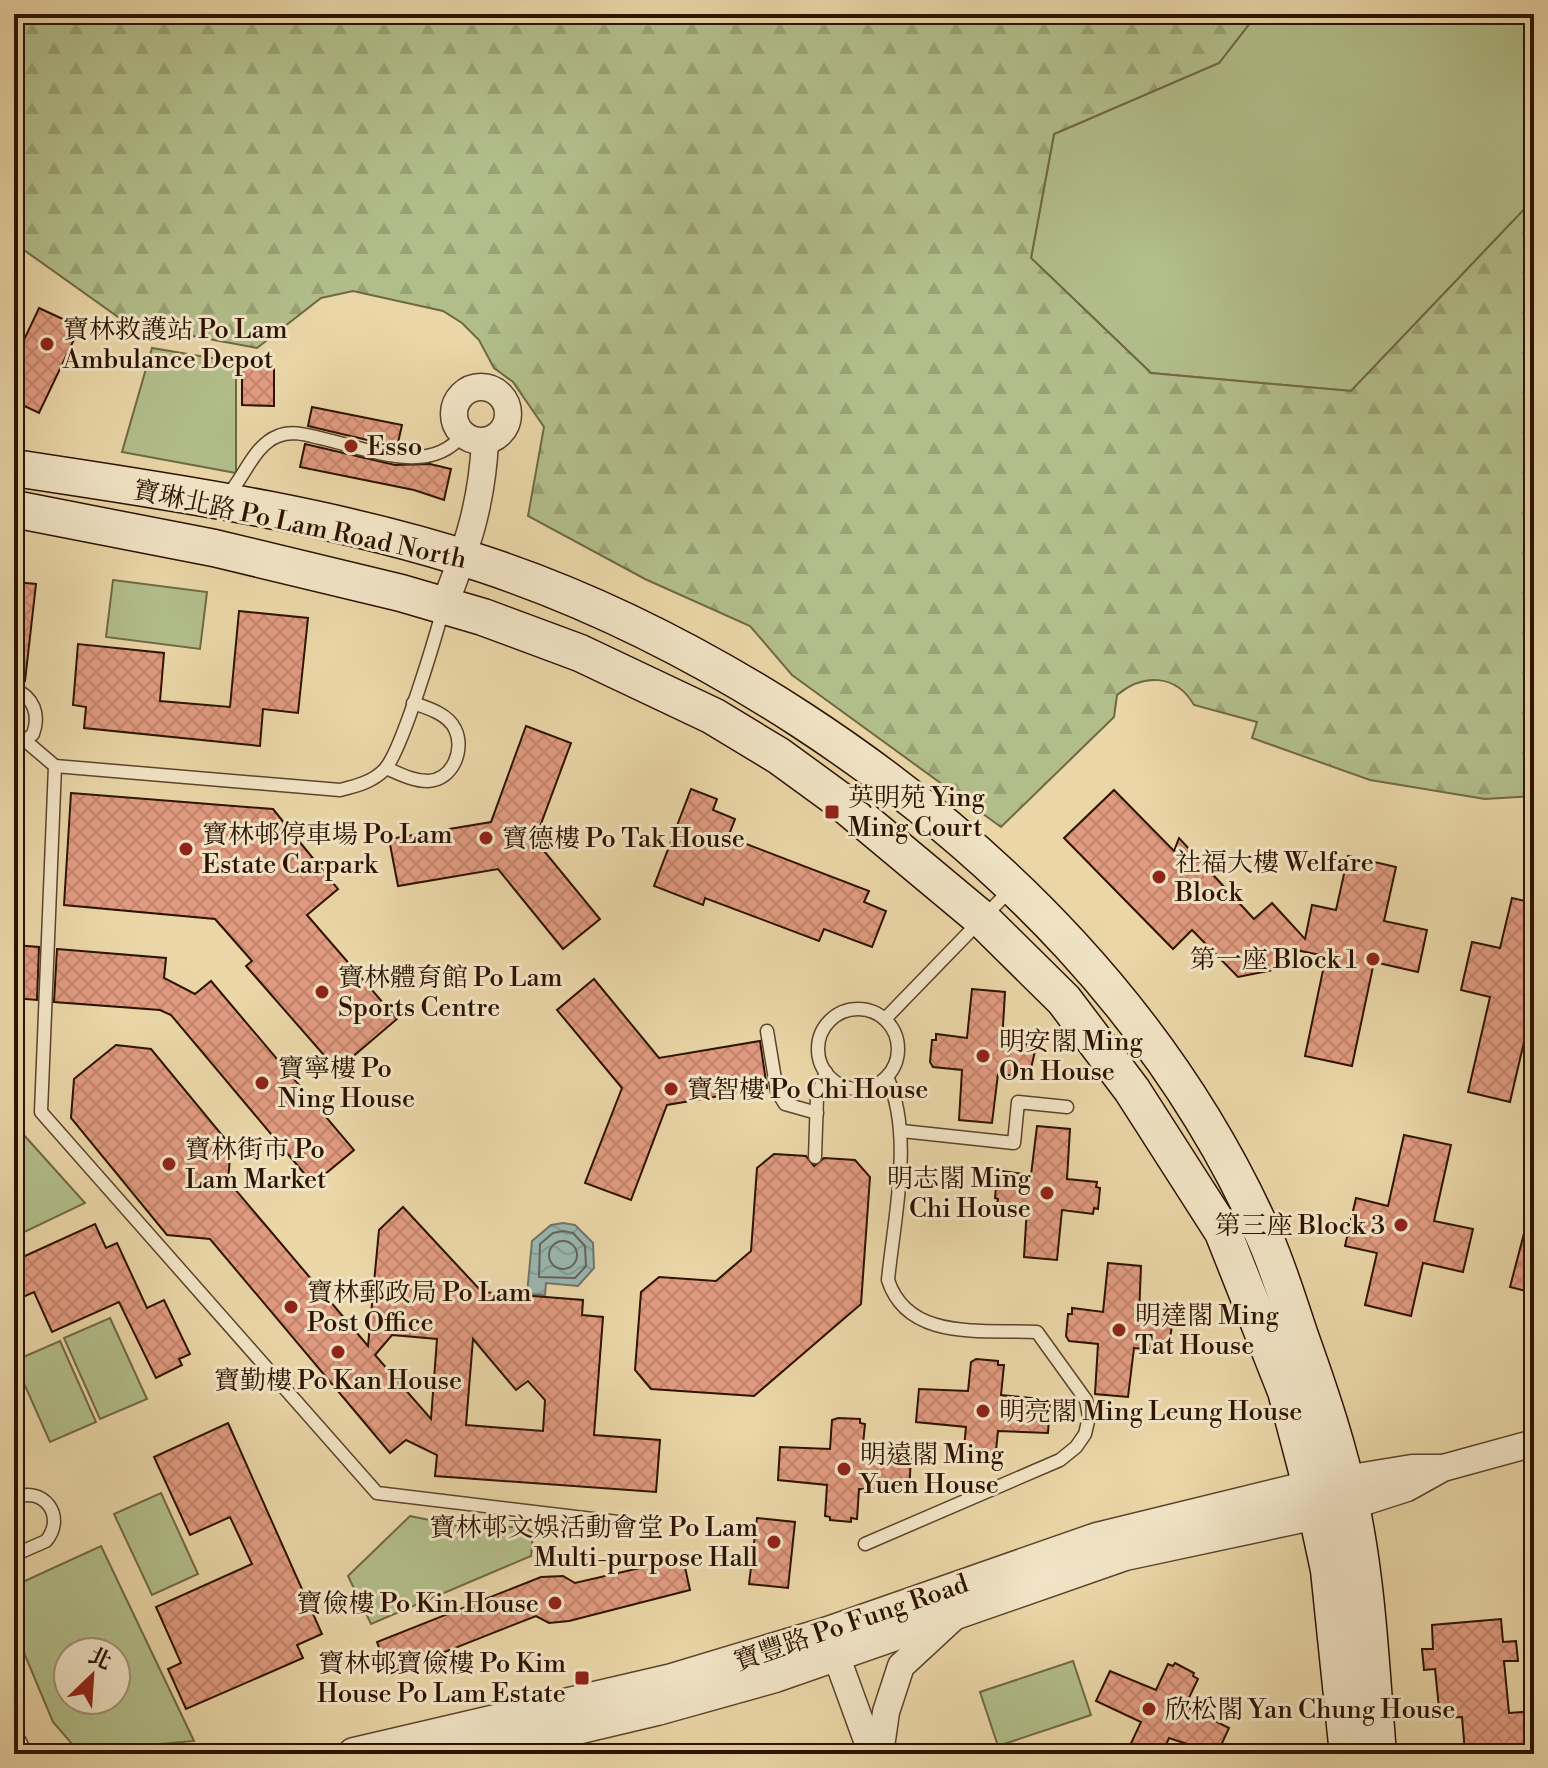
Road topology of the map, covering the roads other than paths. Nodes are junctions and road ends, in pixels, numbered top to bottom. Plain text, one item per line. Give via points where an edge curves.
1 (474, 437) joint
2 (14, 468) edge
3 (222, 501) junction
4 (14, 509) edge
5 (463, 558) junction
6 (444, 606) junction
7 (14, 689) edge
8 (413, 703) junction
9 (28, 743) junction
10 (14, 750) edge
11 (55, 766) junction
12 (386, 768) junction
13 (1014, 886) junction
14 (983, 920) junction
15 (885, 1019) junction
16 (767, 1031) dead end
17 (826, 1072) junction
18 (887, 1077) junction
19 (1067, 1107) dead end
20 (817, 1113) junction
21 (902, 1131) junction
22 (815, 1157) dead end
23 (1534, 1443) edge
24 (1331, 1496) junction
25 (14, 1498) edge
26 (618, 1522) dead end
27 (865, 1544) dead end
28 (14, 1555) edge
29 (955, 1616) junction
30 (832, 1644) junction
31 (14, 1745) edge
32 (370, 1752) edge
33 (18, 1754) edge
34 (467, 1754) edge
35 (872, 1754) edge
36 (880, 1754) edge
37 (1348, 1754) edge
38 (1378, 1754) edge

1 - 3 lane via 426,459 301,434 278,435 261,448
1 - 5 street via 483,489
2 - 3 main road, 寶琳北路 Po Lam Road North
3 - 5 main road, 寶琳北路 Po Lam Road North
4 - 6 main road, 寶琳北路 Po Lam Road North via 214,548
5 - 6 street
5 - 13 main road, 寶琳北路 Po Lam Road North via 598,609 740,680 913,796
6 - 8 lane
6 - 14 main road, 寶琳北路 Po Lam Road North via 580,653 713,716 811,778
7 - 9 lane via 28,697 37,715
8 - 12 lane
8 - 12 lane via 437,712 455,727 460,749 452,770 432,781
9 - 10 lane
9 - 11 lane
11 - 12 lane via 340,790 365,783
11 - 26 lane via 41,1112 377,1493
13 - 14 lane
13 - 24 main road, 寶琳北路 Po Lam Road North via 1073,945 1134,1019 1213,1137 1267,1241 1315,1377
14 - 15 lane
14 - 24 main road, 寶琳北路 Po Lam Road North via 1064,1000 1132,1090 1223,1232
15 - 17 lane via 862,1009 837,1015 827,1024 818,1047
15 - 18 lane via 898,1050
16 - 20 lane via 777,1091 785,1104
17 - 18 lane via 856,1089
17 - 20 lane via 819,1083
18 - 21 lane
19 - 21 lane via 1018,1102 1014,1143
20 - 22 lane
21 - 27 lane via 888,1280 901,1307 925,1324 940,1327 1037,1332 1086,1400 1089,1417 1085,1434 1060,1460
23 - 24 street via 1443,1468 1407,1488
24 - 29 street, 寶豐路 Po Fung Road via 1125,1554
24 - 30 street, 寶豐路 Po Fung Road via 1097,1539
24 - 37 main road, 寶琳北路 Po Lam Road North via 1329,1570
24 - 38 main road, 寶琳北路 Po Lam Road North via 1362,1577
25 - 28 lane via 43,1498 55,1522 46,1541
29 - 30 street, 寶豐路 Po Fung Road
29 - 36 street via 901,1666
30 - 32 street, 寶豐路 Po Fung Road
30 - 34 street, 寶豐路 Po Fung Road via 657,1709
30 - 35 street
31 - 33 street

